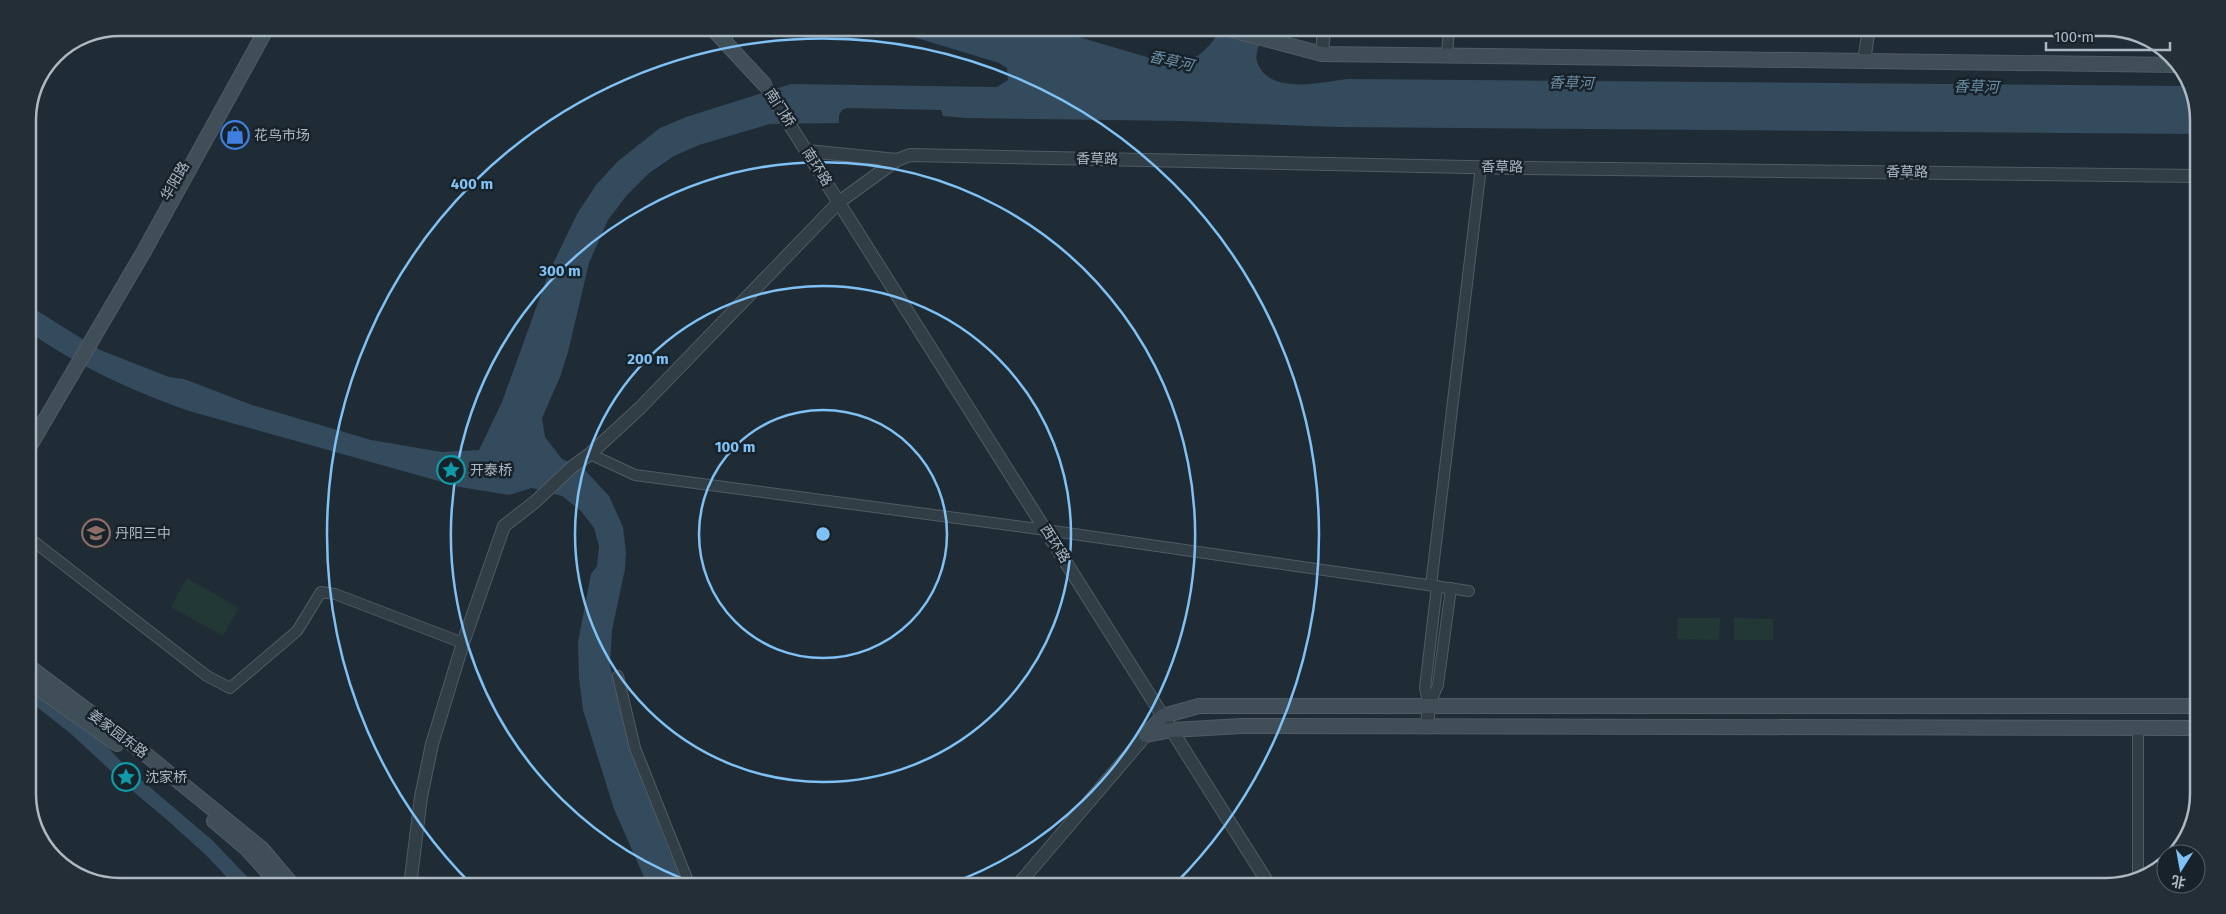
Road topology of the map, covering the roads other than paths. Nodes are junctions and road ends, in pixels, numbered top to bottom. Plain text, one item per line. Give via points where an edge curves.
1 (253, 36) edge
2 (263, 36) edge
3 (729, 36) edge
4 (1255, 36) edge
5 (1323, 36) edge
6 (1448, 36) edge
7 (1868, 36) edge
8 (1322, 54) junction
9 (1447, 56) junction
10 (1864, 61) junction
11 (2169, 65) edge
12 (764, 84) joint
13 (795, 132) joint
14 (807, 151) junction
15 (897, 160) junction
16 (1481, 167) junction
17 (2190, 176) edge
18 (839, 202) junction
19 (92, 333) junction
20 (69, 373) junction
21 (36, 423) edge
22 (36, 434) edge
23 (590, 454) junction
24 (1046, 530) junction
25 (36, 543) edge
26 (1434, 586) junction
27 (1451, 588) junction
28 (1469, 591) dead end
29 (463, 643) junction
30 (36, 672) edge
31 (618, 676) dead end
32 (36, 687) edge
33 (1429, 706) junction
34 (2190, 706) edge
35 (1163, 716) junction
36 (1427, 726) junction
37 (2138, 728) junction
38 (2190, 728) edge
39 (1172, 730) junction
40 (1146, 735) junction
41 (2138, 871) edge
42 (273, 878) edge
43 (286, 878) edge
44 (411, 878) edge
45 (687, 878) edge
46 (1024, 878) edge
47 (1265, 878) edge

1 - 19 main road, 华阳路 via 235,76
2 - 19 main road via 143,253
3 - 12 main road
4 - 8 main road
5 - 8 street
6 - 9 street
7 - 10 street
8 - 9 main road
9 - 10 main road
10 - 11 main road
12 - 13 street, 南门桥
13 - 14 street, 南环路
14 - 15 street, 香草路
14 - 18 street, 南环路
15 - 16 street, 香草路 via 910,155
15 - 18 street
16 - 17 street, 香草路
16 - 26 street
18 - 23 street via 640,408
18 - 24 street, 西环路
19 - 20 main road
20 - 21 main road
20 - 22 main road
23 - 24 street via 635,475
23 - 29 street via 504,526
24 - 26 street
24 - 35 street, 西环路
25 - 29 street via 207,676 230,688 297,630 321,592 335,594
26 - 27 street
26 - 33 street via 1425,688
27 - 28 street
27 - 33 street via 1438,685
29 - 44 street via 432,744 421,797
30 - 43 main road, 姜家园东路 via 144,753 262,849
31 - 45 street via 635,748
32 - 42 main road, 姜家园东路 via 139,760 247,849
33 - 34 main road
33 - 35 main road via 1200,706
33 - 36 street
35 - 39 street, 西环路
35 - 40 main road
36 - 37 main road
36 - 39 main road via 1242,726
37 - 38 main road
37 - 41 street
39 - 40 main road
39 - 47 street, 西环路
40 - 46 street

